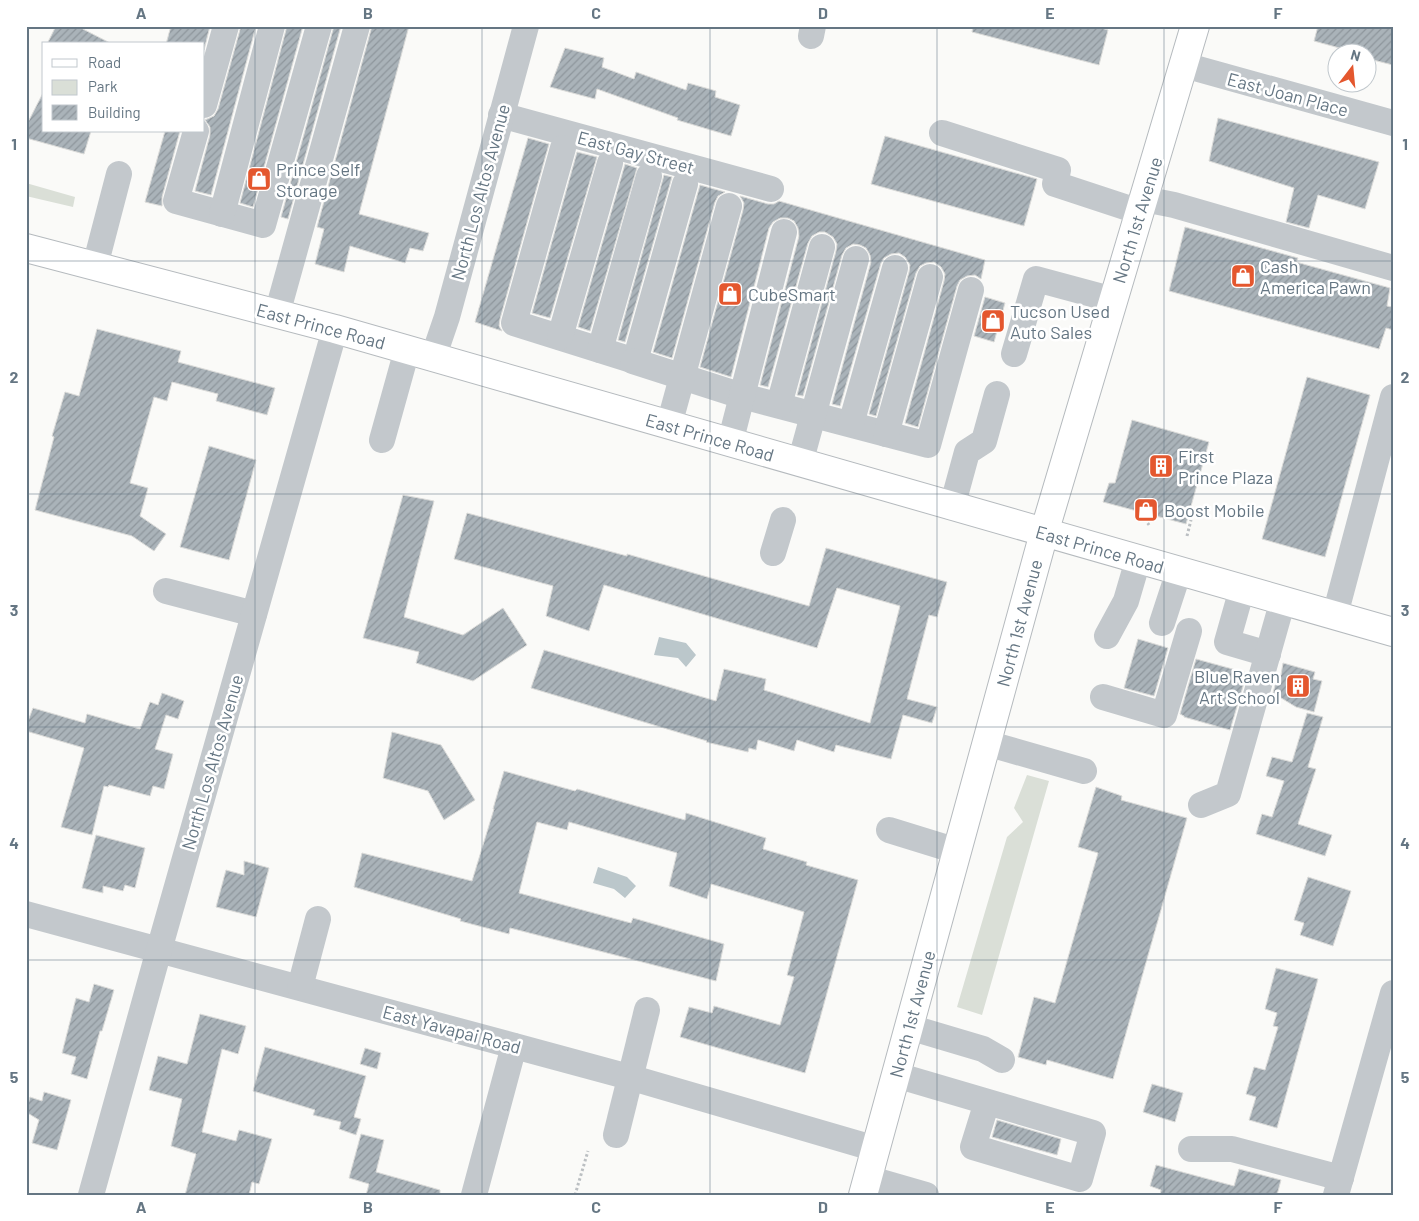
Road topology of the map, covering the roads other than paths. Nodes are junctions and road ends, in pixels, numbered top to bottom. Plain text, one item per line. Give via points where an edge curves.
1 (226, 26) edge
2 (272, 26) edge
3 (319, 26) edge
4 (356, 26) edge
5 (526, 26) edge
6 (1195, 26) edge
7 (1184, 65) junction
8 (205, 100) edge
9 (501, 115) junction
10 (1393, 123) edge
11 (196, 132) edge
12 (942, 133) dead end
13 (562, 148) dead end
14 (610, 163) dead end
15 (120, 174) dead end
16 (649, 176) dead end
17 (685, 184) dead end
18 (771, 189) dead end
19 (1142, 205) junction
20 (729, 206) dead end
21 (222, 214) junction
22 (784, 232) dead end
23 (822, 247) dead end
24 (26, 248) edge
25 (856, 259) dead end
26 (94, 266) junction
27 (895, 268) dead end
28 (1393, 268) edge
29 (930, 277) dead end
30 (970, 290) dead end
31 (1114, 300) junction
32 (277, 314) junction
33 (335, 329) junction
34 (560, 337) junction
35 (408, 350) junction
36 (600, 350) junction
37 (1014, 354) dead end
38 (433, 358) junction
39 (633, 361) junction
40 (682, 377) junction
41 (997, 394) dead end
42 (742, 396) junction
43 (1393, 397) edge
44 (779, 405) junction
45 (814, 414) junction
46 (851, 424) junction
47 (669, 426) junction
48 (886, 434) junction
49 (382, 440) dead end
50 (730, 443) junction
51 (800, 463) junction
52 (952, 507) junction
53 (783, 520) dead end
54 (1044, 533) junction
55 (773, 553) dead end
56 (1138, 560) junction
57 (1179, 571) junction
58 (1242, 589) junction
59 (166, 591) dead end
60 (1283, 600) junction
61 (254, 614) junction
62 (1335, 615) junction
63 (1162, 623) dead end
64 (1189, 631) dead end
65 (1393, 632) edge
66 (1107, 636) dead end
67 (1268, 654) junction
68 (1103, 697) dead end
69 (986, 743) junction
70 (1084, 771) dead end
71 (1201, 805) dead end
72 (889, 830) dead end
73 (957, 851) junction
74 (26, 914) edge
75 (318, 919) dead end
76 (159, 950) junction
77 (300, 987) junction
78 (1393, 993) edge
79 (647, 1010) dead end
80 (909, 1027) junction
81 (514, 1046) junction
82 (1002, 1060) dead end
83 (1383, 1065) edge
84 (896, 1075) junction
85 (630, 1077) junction
86 (987, 1102) dead end
87 (616, 1135) dead end
88 (876, 1148) junction
89 (1191, 1149) dead end
90 (865, 1186) edge
91 (1338, 1186) edge
92 (92, 1195) edge
93 (474, 1195) edge
94 (926, 1195) edge

1 - 8 street
2 - 21 street
3 - 21 street via 263,225
4 - 32 street
5 - 9 street, North Los Altos Avenue
6 - 7 main road, North 1st Avenue
7 - 10 street, East Joan Place
7 - 19 main road, North 1st Avenue
9 - 18 street, East Gay Street
9 - 38 street, North Los Altos Avenue
11 - 21 street via 176,201
12 - 19 street via 1058,170 1055,184
13 - 34 street via 514,322
14 - 34 street
15 - 26 street
16 - 36 street
17 - 39 street
19 - 28 street via 1174,205
19 - 31 main road, North 1st Avenue
20 - 40 street
22 - 42 street
23 - 44 street
24 - 26 main road, East Prince Road
25 - 45 street
26 - 32 main road, East Prince Road
27 - 46 street
29 - 48 street
30 - 48 street via 928,444
31 - 37 street via 1036,279
31 - 54 main road, North 1st Avenue
32 - 33 main road, East Prince Road
33 - 35 main road, East Prince Road
33 - 61 street, North Los Altos Avenue
34 - 36 street
35 - 38 main road, East Prince Road
35 - 49 street
36 - 39 street
38 - 47 main road, East Prince Road
39 - 40 street
40 - 42 street
40 - 47 street
41 - 52 street via 984,441 967,452
42 - 44 street
42 - 50 street
43 - 62 street
44 - 45 street
45 - 46 street
45 - 51 street
46 - 48 street
47 - 50 main road, East Prince Road
50 - 51 main road, East Prince Road
51 - 52 main road, East Prince Road
52 - 54 main road, East Prince Road
53 - 55 street
54 - 56 main road, East Prince Road
54 - 69 main road, North 1st Avenue
56 - 57 main road, East Prince Road
56 - 66 street via 1126,601
57 - 58 main road, East Prince Road
57 - 63 street
58 - 60 main road, East Prince Road
58 - 67 street via 1227,642
59 - 61 street
60 - 62 main road, East Prince Road
60 - 67 street
61 - 76 street, North Los Altos Avenue
62 - 65 main road, East Prince Road
64 - 68 street via 1164,715
67 - 71 street via 1228,794
69 - 70 street
69 - 73 main road, North 1st Avenue
72 - 73 street
73 - 80 main road, North 1st Avenue
74 - 76 street, East Yavapai Road
75 - 77 street
76 - 77 street, East Yavapai Road
76 - 92 street, North Los Altos Avenue
77 - 81 street, East Yavapai Road
78 - 83 street
79 - 85 street
80 - 82 street via 983,1049
80 - 84 main road, North 1st Avenue
81 - 85 street, East Yavapai Road
81 - 93 street
83 - 91 street
84 - 86 street
84 - 88 main road, North 1st Avenue
85 - 87 street
85 - 88 street, East Yavapai Road
88 - 90 main road, North 1st Avenue
89 - 91 street via 1232,1149
90 - 94 street

